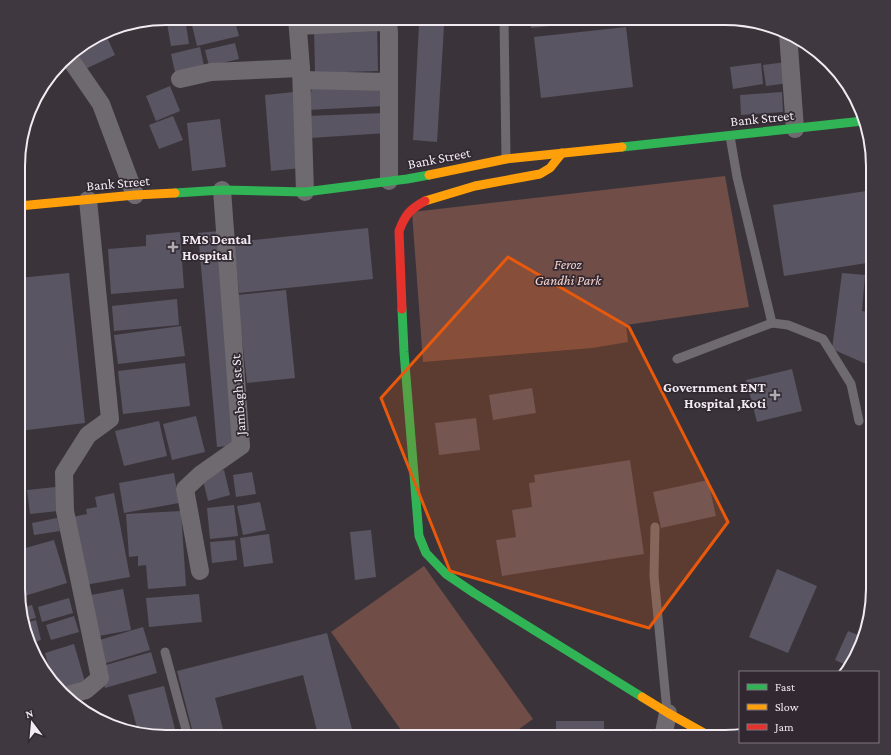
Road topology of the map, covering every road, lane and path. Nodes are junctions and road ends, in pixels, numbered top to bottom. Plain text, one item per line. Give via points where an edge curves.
1 (297, 25) edge
2 (388, 25) edge
3 (504, 25) edge
4 (789, 41) edge
5 (72, 61) edge
6 (301, 74) junction
7 (180, 79) dead end
8 (389, 82) junction
9 (859, 121) edge
10 (795, 129) junction
11 (730, 136) junction
12 (562, 153) junction
13 (506, 159) junction
14 (389, 181) junction
15 (222, 190) junction
16 (304, 192) junction
17 (135, 194) junction
18 (88, 200) junction
19 (25, 205) edge
20 (772, 323) junction
21 (676, 358) dead end
22 (859, 421) dead end
23 (655, 527) dead end
24 (200, 571) dead end
25 (165, 652) dead end
26 (72, 694) edge
27 (668, 713) junction
28 (186, 730) edge
29 (664, 730) edge
30 (698, 730) edge

1 - 6 street
2 - 8 street
3 - 13 lane
4 - 10 street
5 - 17 street via 101,104
6 - 7 street via 211,72
6 - 8 street
6 - 16 street
8 - 14 street
9 - 10 main road, Bank Street
10 - 11 main road, Bank Street
11 - 12 main road, Bank Street
11 - 20 lane via 737,177
12 - 13 main road, Bank Street
12 - 27 main road via 554,165 540,174 475,186 427,200 415,206 401,225 399,238 403,337 419,536 426,553 446,574
13 - 14 main road, Bank Street
14 - 16 main road, Bank Street
15 - 16 main road, Bank Street
15 - 17 main road, Bank Street
15 - 24 street, Jambagh 1st St via 241,446 201,474 185,489
17 - 18 main road, Bank Street
18 - 19 main road, Bank Street
18 - 26 street via 110,419 88,435 64,473 64,511 100,678 86,690
20 - 21 lane
20 - 22 lane via 788,325 823,339 851,384
23 - 27 lane via 654,576
25 - 28 lane
27 - 29 street
27 - 30 main road

